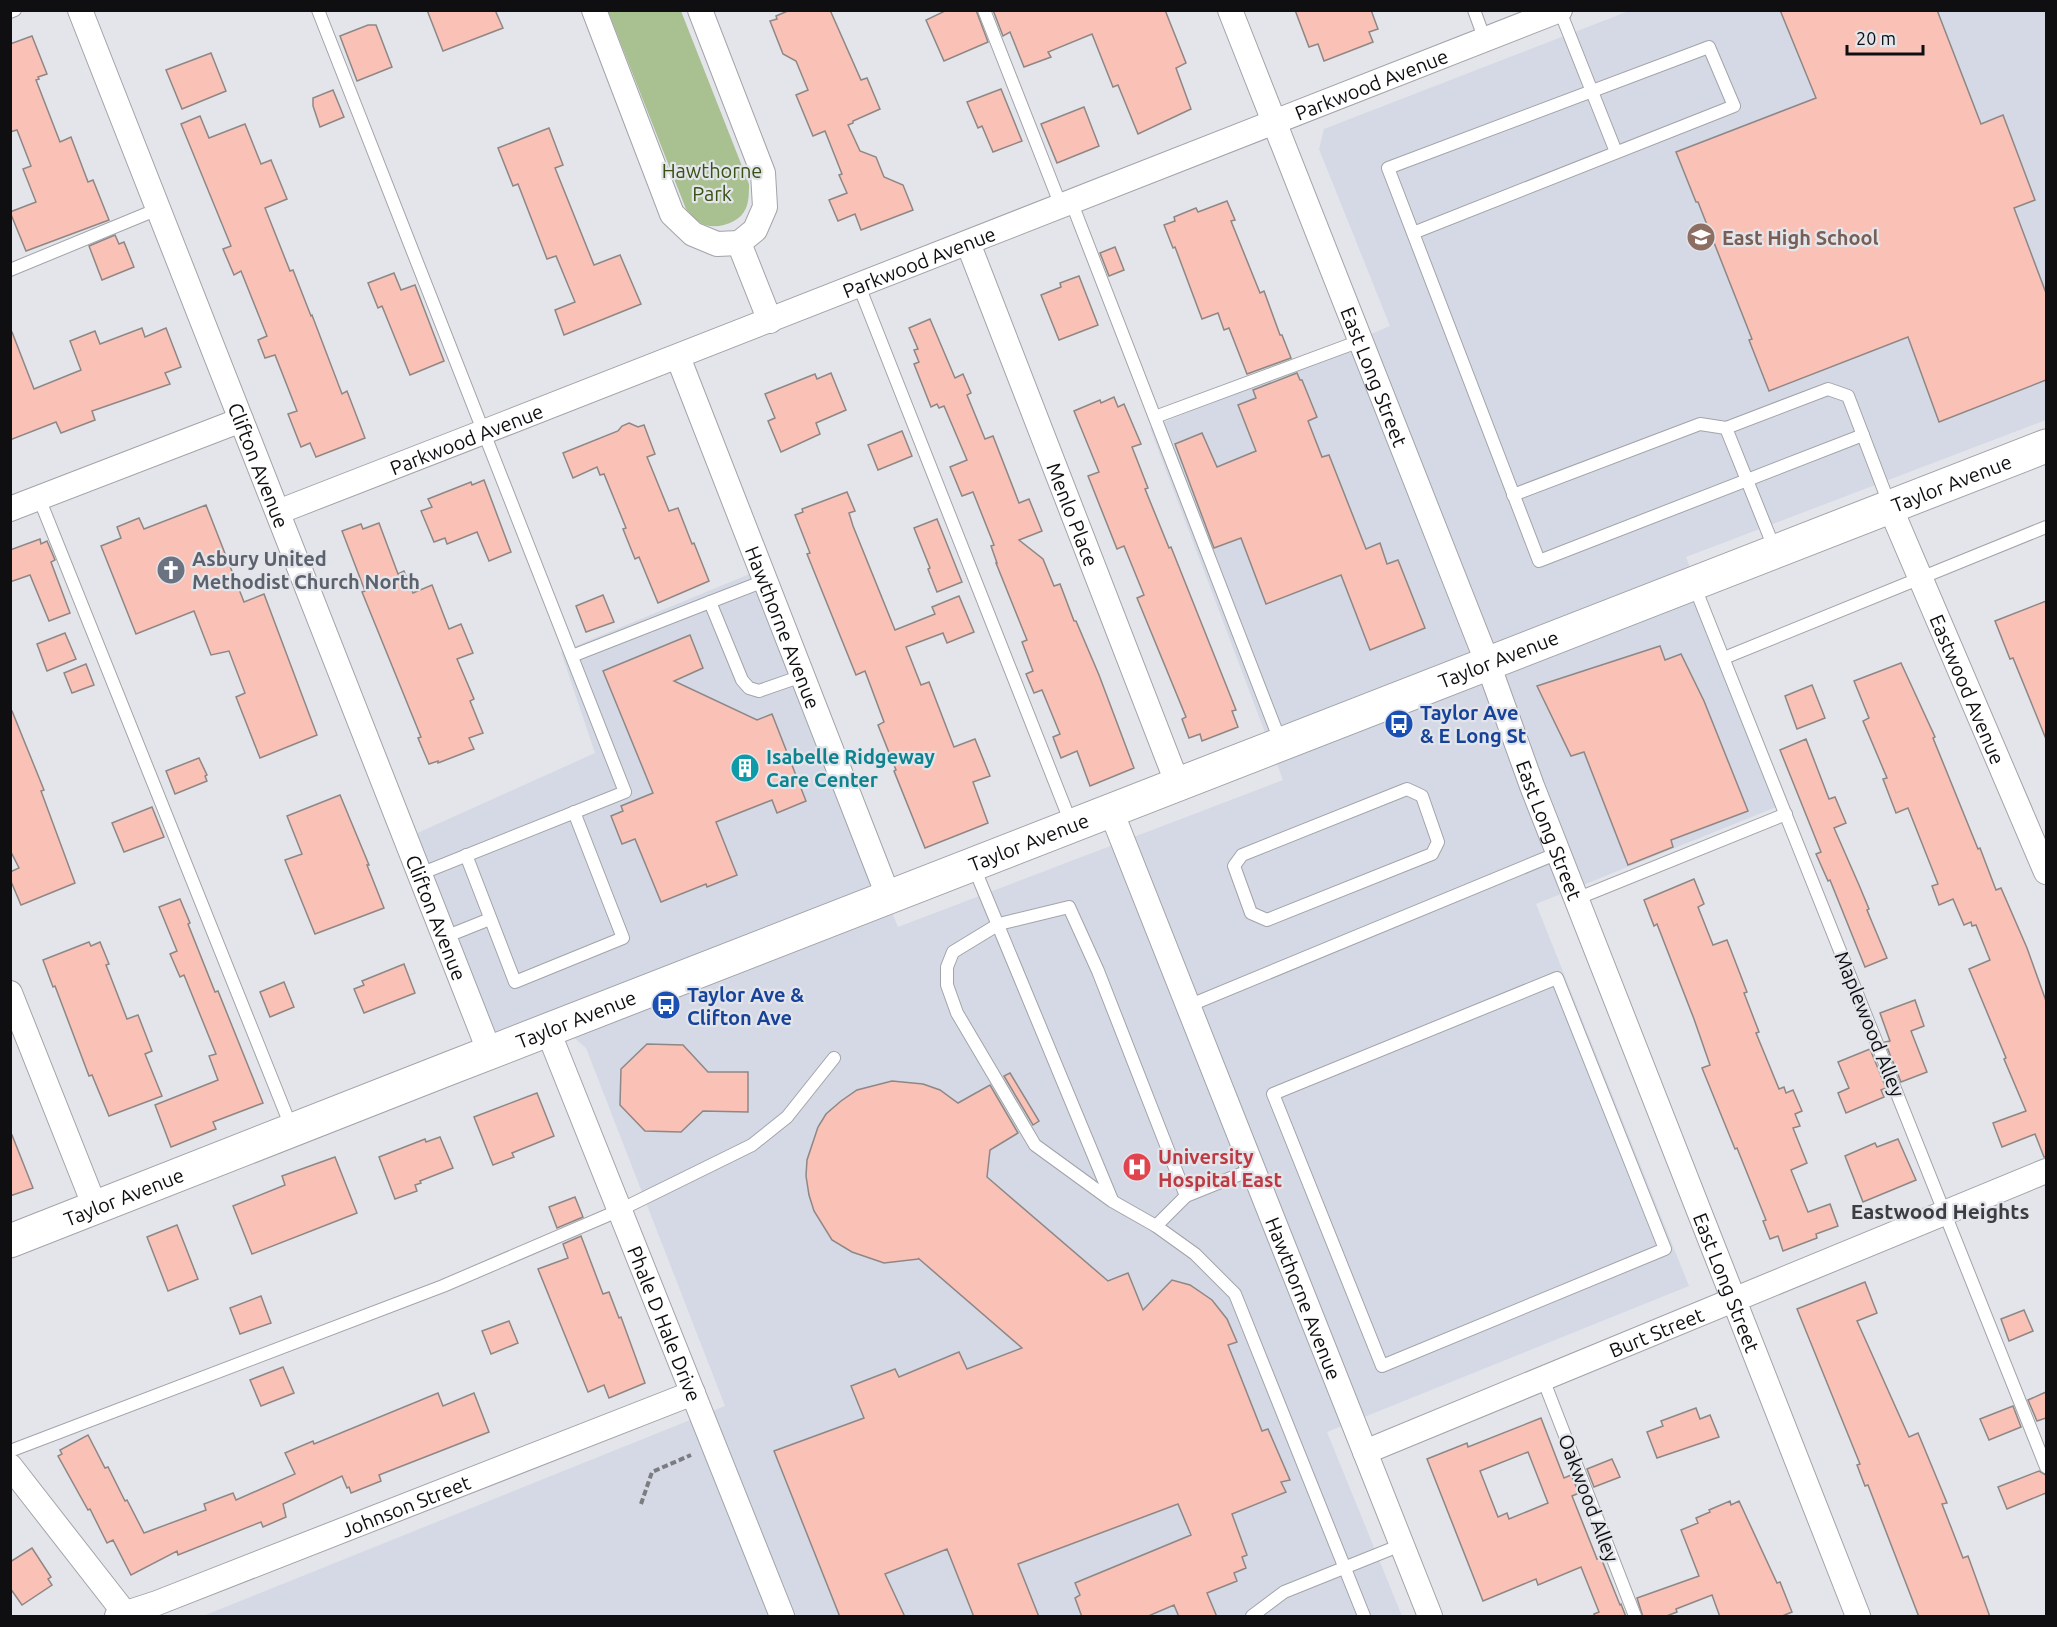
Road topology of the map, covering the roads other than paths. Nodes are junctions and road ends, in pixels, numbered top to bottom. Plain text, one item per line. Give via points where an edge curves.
1 (15, 10) edge
2 (80, 10) edge
3 (318, 10) edge
4 (594, 10) edge
5 (700, 10) edge
6 (984, 10) edge
7 (1230, 10) edge
8 (1474, 10) edge
9 (1560, 11) edge
10 (10, 12) edge
11 (1485, 40) junction
12 (1592, 91) junction
13 (1273, 122) junction
14 (1616, 152) junction
15 (1066, 203) junction
16 (158, 208) junction
17 (1413, 233) junction
18 (739, 243) junction
19 (968, 243) junction
20 (10, 270) edge
21 (859, 286) junction
22 (770, 321) junction
23 (1360, 341) junction
24 (678, 357) junction
25 (1155, 417) junction
26 (241, 420) junction
27 (1726, 428) junction
28 (484, 432) junction
29 (1863, 435) junction
30 (2046, 446) edge
31 (1748, 481) junction
32 (1513, 495) junction
33 (39, 498) junction
34 (1890, 507) junction
35 (10, 509) edge
36 (278, 512) junction
37 (2046, 527) edge
38 (1775, 551) junction
39 (1921, 578) junction
40 (764, 581) junction
41 (1693, 582) junction
42 (710, 602) junction
43 (572, 656) junction
44 (1724, 658) junction
45 (1488, 664) junction
46 (802, 676) junction
47 (1281, 745) junction
48 (1178, 785) junction
49 (1111, 811) junction
50 (574, 812) junction
51 (1786, 814) junction
52 (1072, 826) junction
53 (1558, 853) junction
54 (466, 855) junction
55 (974, 865) junction
56 (2046, 872) edge
57 (420, 874) junction
58 (1348, 888) joint
59 (889, 898) junction
60 (1576, 899) junction
61 (490, 920) junction
62 (999, 924) junction
63 (445, 937) junction
64 (10, 993) edge
65 (1188, 1006) junction
66 (548, 1031) junction
67 (490, 1053) junction
68 (834, 1059) dead end
69 (292, 1130) junction
70 (1253, 1169) junction
71 (2046, 1171) edge
72 (1186, 1196) junction
73 (1112, 1201) junction
74 (95, 1207) junction
75 (620, 1210) junction
76 (1945, 1212) junction
77 (1156, 1226) junction
78 (10, 1240) edge
79 (1733, 1300) junction
80 (1523, 1308) joint
81 (1543, 1378) junction
82 (693, 1393) junction
83 (10, 1451) edge
84 (1365, 1452) junction
85 (10, 1466) edge
86 (2046, 1467) edge
87 (1401, 1545) junction
88 (1344, 1568) junction
89 (123, 1616) edge
90 (782, 1617) edge
91 (1252, 1617) edge
92 (1364, 1617) edge
93 (1430, 1617) edge
94 (1635, 1617) edge
95 (1858, 1617) edge

1 - 10 lane
2 - 16 street, Clifton Avenue
3 - 28 lane
4 - 18 street via 672,214 693,234 717,244
5 - 18 street via 763,173 765,207 755,230
6 - 15 lane
7 - 13 street, East Long Street
8 - 11 lane
9 - 11 street, Parkwood Avenue
9 - 12 lane
11 - 13 street, Parkwood Avenue
12 - 14 lane
12 - 14 lane via 1709,47 1734,106
12 - 17 lane via 1388,168
13 - 15 street, Parkwood Avenue
13 - 23 street, East Long Street
14 - 17 lane
15 - 19 street, Parkwood Avenue
15 - 25 lane
16 - 20 lane
16 - 26 street, Clifton Avenue
17 - 32 lane
18 - 22 street
19 - 21 street, Parkwood Avenue
19 - 48 street, Menlo Place
21 - 22 street, Parkwood Avenue
21 - 52 lane
22 - 24 street, Parkwood Avenue
23 - 25 lane
23 - 45 street, East Long Street
24 - 28 street, Parkwood Avenue
24 - 40 street, Hawthorne Avenue
25 - 47 lane
26 - 33 street
26 - 36 street, Clifton Avenue
27 - 29 lane via 1828,389 1848,396
27 - 31 lane
27 - 32 lane via 1700,424
28 - 36 street, Parkwood Avenue
28 - 43 lane
29 - 31 lane
29 - 34 lane
30 - 34 main road, Taylor Avenue
31 - 32 lane via 1539,561
31 - 38 lane
33 - 35 street
33 - 69 lane
34 - 38 main road, Taylor Avenue
34 - 39 street, Eastwood Avenue
36 - 57 street, Clifton Avenue
37 - 39 lane
38 - 41 main road, Taylor Avenue
39 - 44 lane
39 - 56 street, Eastwood Avenue
40 - 42 lane
40 - 46 street, Hawthorne Avenue
41 - 44 lane, Maplewood Alley
41 - 45 main road, Taylor Avenue
42 - 43 lane
42 - 46 lane via 742,680 749,688 759,691
43 - 50 lane via 625,792
44 - 51 lane, Maplewood Alley
45 - 47 main road, Taylor Avenue
45 - 53 street, East Long Street
46 - 59 street, Hawthorne Avenue
47 - 48 main road, Taylor Avenue
48 - 49 main road, Taylor Avenue
49 - 52 main road, Taylor Avenue
49 - 65 street, Hawthorne Avenue
50 - 54 lane
50 - 61 lane via 623,938 515,982
51 - 60 lane
51 - 76 lane, Maplewood Alley
52 - 55 main road, Taylor Avenue
53 - 60 street, East Long Street
53 - 65 lane
54 - 57 lane
54 - 61 lane
55 - 59 main road, Taylor Avenue
55 - 62 lane
57 - 63 street, Clifton Avenue
58 - 58 lane via 1267,920 1251,913 1234,866 1242,855 1407,789 1422,796 1438,842 1431,854
59 - 66 main road, Taylor Avenue
60 - 79 street, East Long Street
61 - 63 lane
62 - 72 lane via 1069,907
62 - 73 lane
62 - 73 lane via 953,952 947,967 947,985 957,1013 1035,1146
63 - 67 street, Clifton Avenue
64 - 74 street
65 - 70 street, Hawthorne Avenue
66 - 67 main road, Taylor Avenue
66 - 75 street, Phale D Hale Drive
67 - 69 main road, Taylor Avenue
68 - 75 lane via 786,1117 752,1145
69 - 74 main road, Taylor Avenue
70 - 72 lane
70 - 84 street, Hawthorne Avenue
71 - 76 street, Burt Street
72 - 77 lane
73 - 77 lane
74 - 78 main road, Taylor Avenue
75 - 82 street, Phale D Hale Drive
75 - 83 lane via 443,1286
76 - 79 street, Burt Street
76 - 86 lane, Maplewood Alley
77 - 88 lane via 1195,1254 1235,1294
79 - 81 street, Burt Street
79 - 95 street, East Long Street
80 - 80 lane via 1665,1249 1557,978 1273,1094 1382,1366
81 - 84 street, Burt Street
81 - 94 lane, Oakwood Alley
82 - 89 street, Johnson Street
82 - 90 street, Phale D Hale Drive
84 - 87 street, Hawthorne Avenue
85 - 89 street
87 - 88 lane
87 - 93 street, Hawthorne Avenue
88 - 91 lane via 1284,1592
88 - 92 lane

